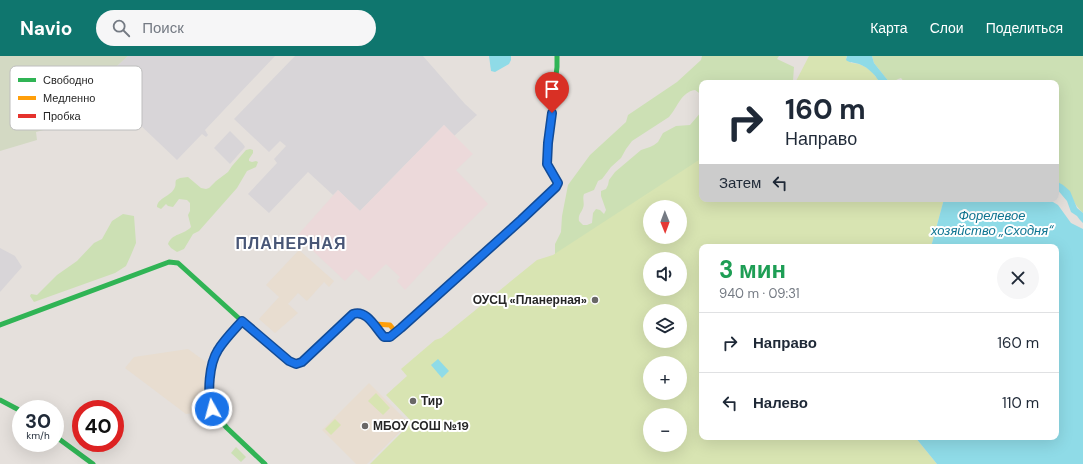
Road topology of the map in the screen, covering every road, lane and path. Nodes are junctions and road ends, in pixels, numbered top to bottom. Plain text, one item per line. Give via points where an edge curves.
1 (557, 56) edge
2 (242, 321) junction
3 (374, 324) junction
4 (0, 325) edge
5 (393, 328) junction
6 (401, 328) junction
7 (392, 336) junction
8 (0, 400) edge
9 (12, 407) edge
10 (64, 443) edge
11 (93, 464) edge
12 (265, 464) edge

1 - 6 street via 547,164 558,183 556,187
2 - 3 street via 289,361 296,364 302,362 353,314 359,313
2 - 4 street via 178,263 169,262
2 - 12 street via 215,354 209,388 210,403 222,422
3 - 5 street via 388,324
3 - 7 street via 386,338
5 - 6 street
5 - 7 street
6 - 7 street
8 - 9 street
10 - 11 street

